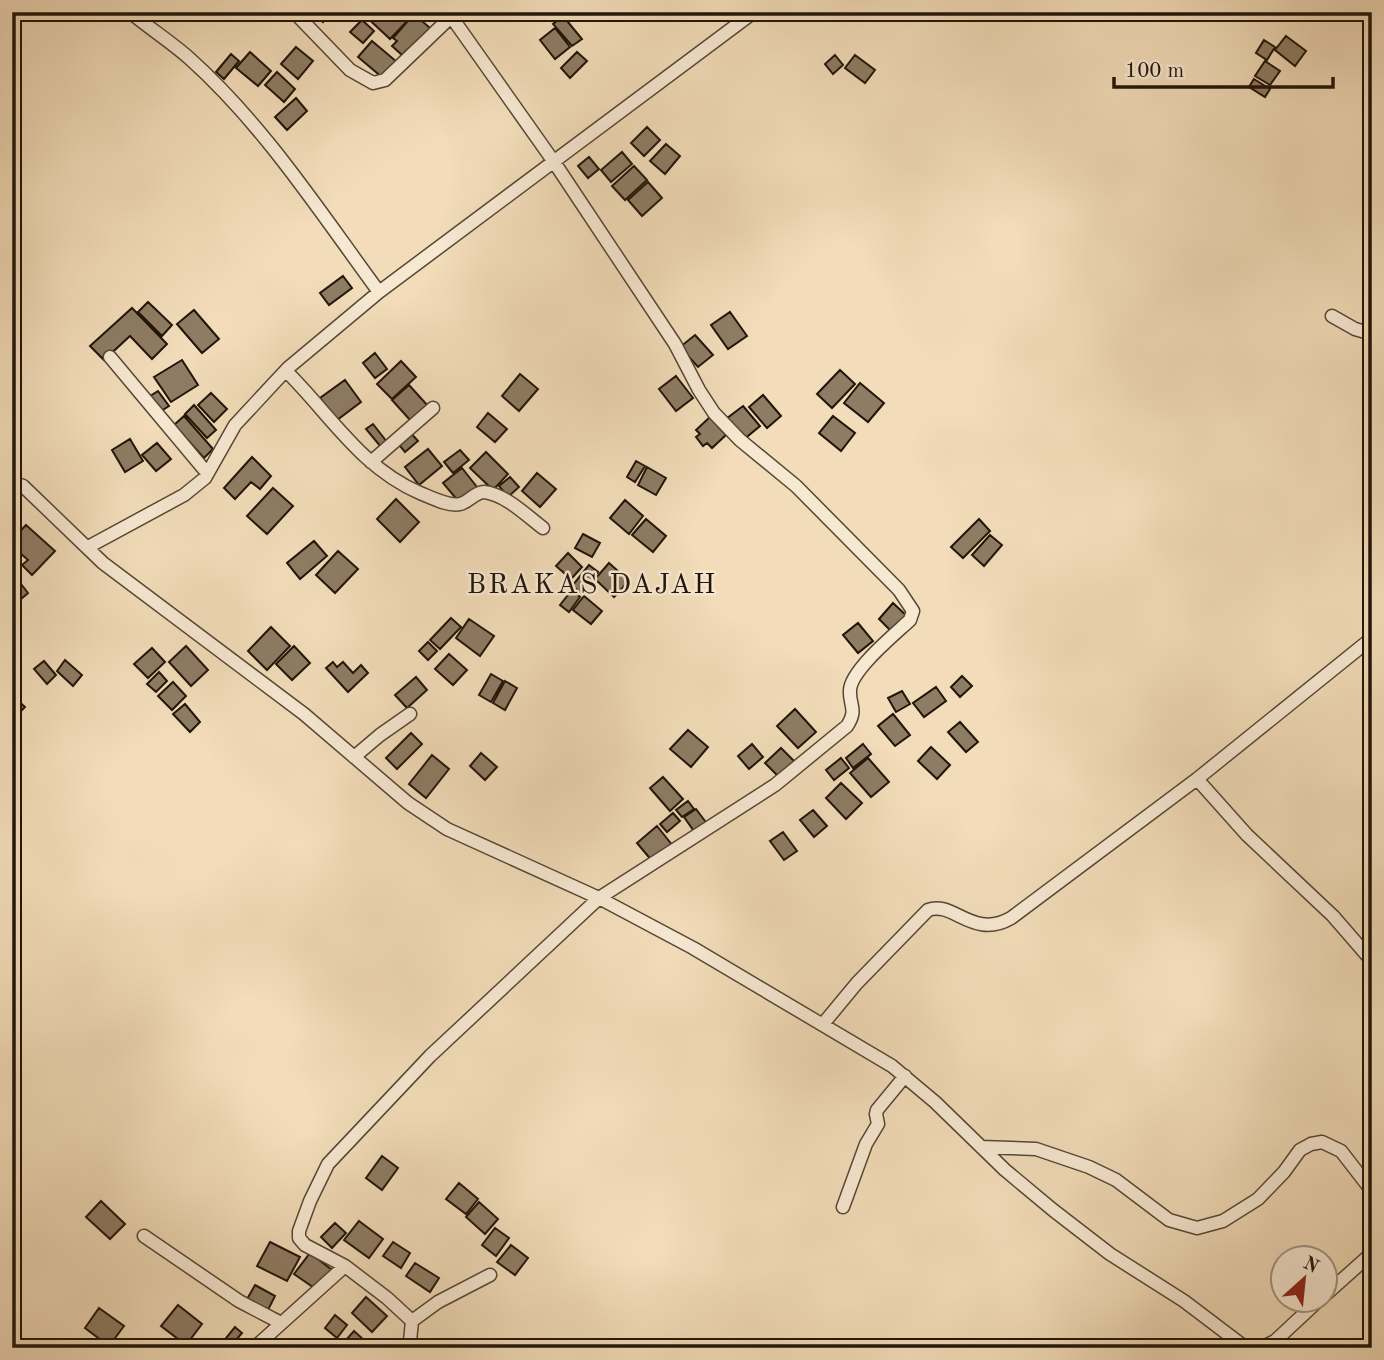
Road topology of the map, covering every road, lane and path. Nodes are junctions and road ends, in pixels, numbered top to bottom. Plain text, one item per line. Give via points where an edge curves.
1 (130, 12) edge
2 (294, 12) edge
3 (754, 12) edge
4 (452, 13) edge
5 (554, 162) junction
6 (379, 292) junction
7 (1332, 317) dead end
8 (1372, 334) edge
9 (110, 357) dead end
10 (286, 371) junction
11 (433, 408) dead end
12 (371, 462) junction
13 (207, 473) junction
14 (12, 482) edge
15 (543, 528) dead end
16 (88, 547) junction
17 (1372, 638) edge
18 (410, 714) dead end
19 (354, 757) junction
20 (1197, 779) junction
21 (599, 898) junction
22 (1372, 961) edge
23 (823, 1024) junction
24 (905, 1076) junction
25 (981, 1147) junction
26 (1372, 1191) edge
27 (843, 1207) dead end
28 (144, 1236) dead end
29 (1372, 1253) edge
30 (345, 1266) junction
31 (490, 1275) dead end
32 (1338, 1284) edge
33 (1304, 1314) edge
34 (412, 1321) junction
35 (281, 1323) junction
36 (408, 1345) edge
37 (254, 1348) edge
38 (1246, 1348) edge
39 (1261, 1348) edge

1 - 6 street via 189,58 240,110
2 - 4 street via 351,70 373,83 385,80
3 - 5 street
4 - 5 street
5 - 6 street
5 - 21 street via 675,344 714,413 796,486 899,590 913,611 910,620 856,676 850,690 854,713 847,726 775,785
6 - 10 street
7 - 8 street
9 - 13 street
10 - 12 street
10 - 13 street via 235,425
11 - 12 street
12 - 15 street via 418,492 451,504 486,492
13 - 16 street via 184,495
14 - 16 street via 23,485
16 - 19 street
17 - 20 street
18 - 19 street
19 - 21 street via 447,829
20 - 22 street
20 - 23 street via 1003,922 979,924 938,907 928,910
21 - 23 street
21 - 30 street via 430,1056 328,1164 299,1238
23 - 24 street
24 - 25 street
24 - 27 street via 876,1113 877,1124
25 - 26 street via 1036,1149 1089,1167 1116,1180 1169,1220 1197,1228 1223,1221 1258,1199 1300,1150 1311,1144 1322,1142 1341,1151
25 - 38 street via 1110,1254
28 - 35 street via 239,1301
29 - 32 street
30 - 34 street
30 - 35 street
31 - 34 street
33 - 39 street
34 - 36 street
35 - 37 street

